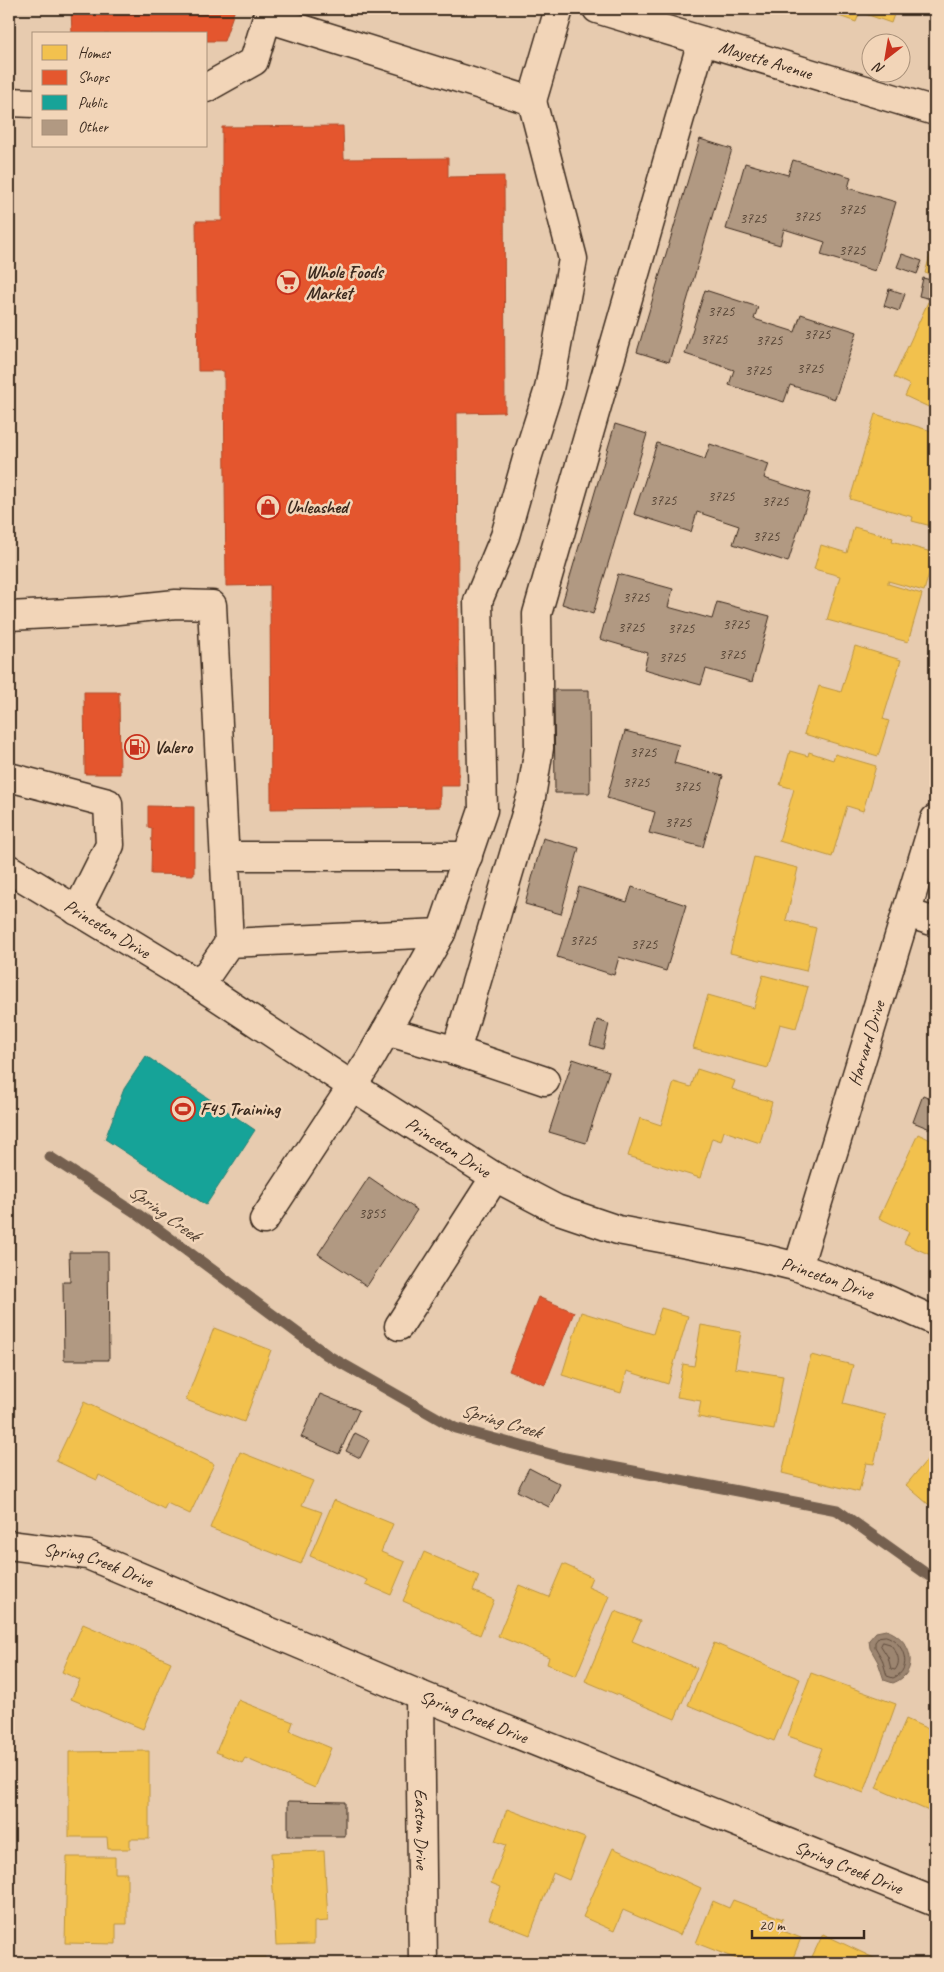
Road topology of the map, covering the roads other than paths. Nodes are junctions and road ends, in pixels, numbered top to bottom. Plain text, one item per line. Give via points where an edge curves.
1 (559, 9) edge
2 (597, 9) edge
3 (268, 14) edge
4 (702, 41) junction
5 (208, 87) edge
6 (532, 101) junction
7 (9, 102) edge
8 (32, 103) edge
9 (935, 110) edge
10 (9, 616) edge
11 (9, 777) edge
12 (935, 819) edge
13 (225, 856) junction
14 (468, 856) junction
15 (9, 869) edge
16 (77, 911) junction
17 (907, 913) junction
18 (935, 922) edge
19 (441, 933) junction
20 (229, 943) junction
21 (200, 985) junction
22 (386, 1031) junction
23 (456, 1051) junction
24 (546, 1081) dead end
25 (352, 1086) junction
26 (495, 1177) junction
27 (264, 1220) dead end
28 (798, 1267) junction
29 (935, 1321) edge
30 (400, 1326) dead end
31 (9, 1545) edge
32 (420, 1695) junction
33 (935, 1902) edge
34 (422, 1963) edge

1 - 6 street
2 - 4 street, Mayette Avenue
3 - 5 street via 254,61
3 - 6 street
4 - 9 street, Mayette Avenue
4 - 23 street via 537,614 539,748 530,797
6 - 14 street via 573,259 549,388 505,536 478,601 483,810
7 - 8 street
10 - 13 street via 176,604 212,605
11 - 16 street via 108,803 110,845
12 - 17 street, Harvard Drive
13 - 14 street
13 - 20 street
14 - 19 street
15 - 16 street, Princeton Drive
16 - 21 street, Princeton Drive
17 - 18 street
17 - 28 street, Harvard Drive
19 - 20 street
19 - 22 street
20 - 21 street
21 - 25 street, Princeton Drive
22 - 23 street
22 - 25 street
23 - 24 street
25 - 26 street, Princeton Drive
25 - 27 street
26 - 28 street, Princeton Drive via 556,1209 618,1230
26 - 30 street
28 - 29 street, Princeton Drive via 879,1296
31 - 32 street, Spring Creek Drive via 88,1555
32 - 33 street, Spring Creek Drive
32 - 34 street, Easton Drive

